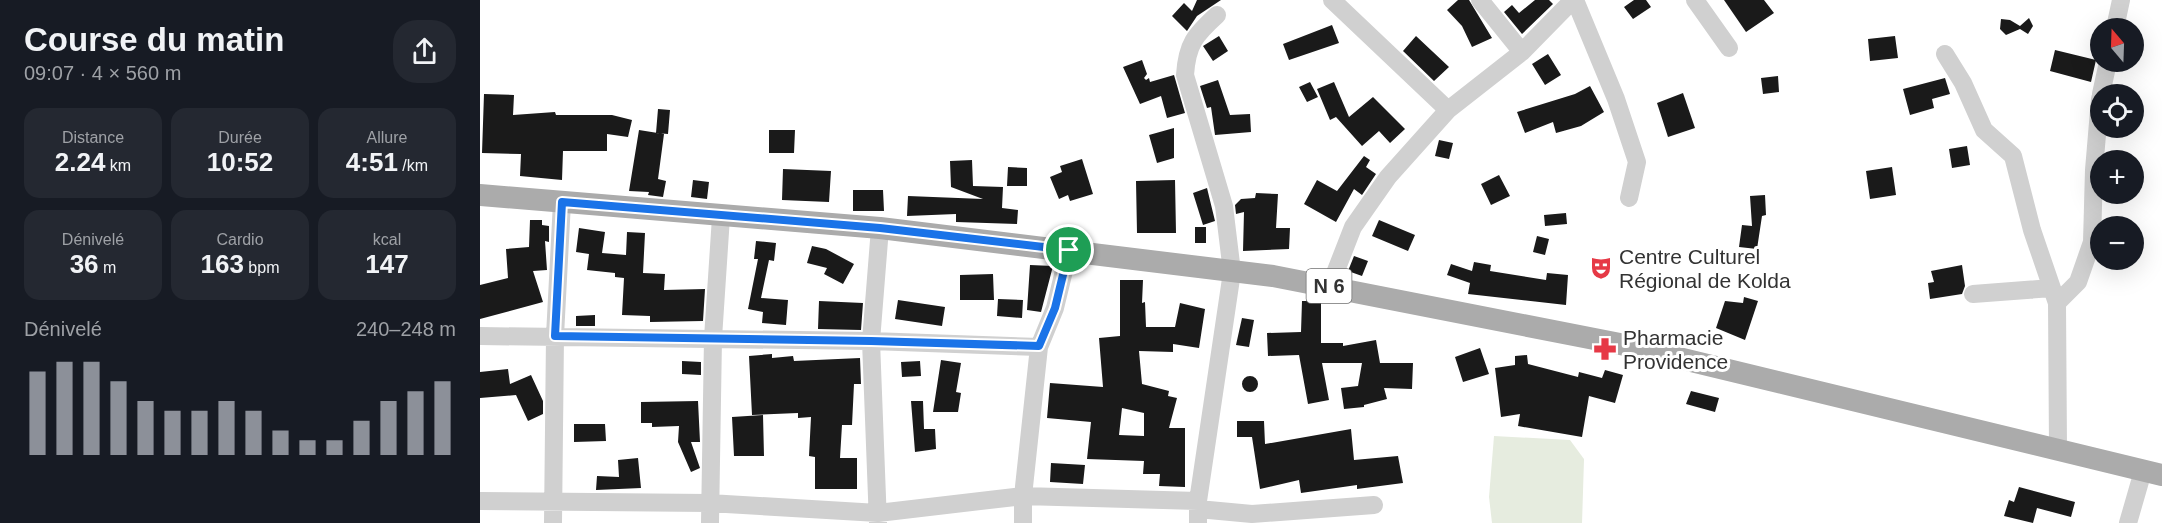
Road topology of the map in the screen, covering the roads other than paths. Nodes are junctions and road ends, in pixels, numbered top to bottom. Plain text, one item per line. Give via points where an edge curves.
1 (1332, 0) edge
2 (1480, 0) edge
3 (1574, 0) edge
4 (1695, 0) edge
5 (2121, 0) edge
6 (1217, 15) dead end
7 (2117, 18) edge
8 (1729, 48) dead end
9 (1522, 52) junction
10 (1945, 54) dead end
11 (1448, 110) junction
12 (2097, 138) edge
13 (480, 195) edge
14 (1629, 198) dead end
15 (562, 202) junction
16 (721, 217) junction
17 (880, 228) junction
18 (1069, 250) junction
19 (1232, 272) junction
20 (1330, 286) junction
21 (1973, 294) dead end
22 (2054, 296) junction
23 (480, 336) edge
24 (555, 336) junction
25 (713, 338) junction
26 (871, 341) junction
27 (1039, 346) junction
28 (2058, 449) junction
29 (2153, 473) edge
30 (1023, 496) junction
31 (480, 501) edge
32 (552, 501) junction
33 (709, 503) junction
34 (1374, 505) dead end
35 (1198, 511) edge
36 (878, 518) edge
37 (553, 523) edge
38 (710, 523) edge
39 (1023, 523) edge
40 (2128, 523) edge

1 - 11 street
2 - 9 street
3 - 9 street
3 - 14 street via 1616,99 1637,162
4 - 8 street
5 - 7 street
6 - 19 street via 1196,34 1187,53 1185,75 1224,206
9 - 11 street
10 - 22 street via 1964,83 1984,130 2013,156
11 - 20 street via 1388,177 1353,227
12 - 22 street via 2092,242 2078,282
13 - 15 main road, N 6
15 - 16 main road, N 6 via 637,206
15 - 24 street
16 - 17 main road, N 6
16 - 25 street
17 - 18 main road, N 6
17 - 26 street
18 - 19 main road, N 6
18 - 27 street via 1055,308
19 - 20 main road, N 6
19 - 35 street
20 - 28 main road, N 6 via 1624,345
21 - 22 street
22 - 28 street
23 - 24 street
24 - 25 street
24 - 32 street
25 - 26 street
25 - 33 street
26 - 27 street
26 - 36 street
27 - 30 street
28 - 29 main road, N 6
29 - 40 street
30 - 35 street
30 - 36 street
30 - 39 street
31 - 32 street
32 - 33 street
32 - 37 street
33 - 36 street
33 - 38 street
34 - 35 street via 1252,514

